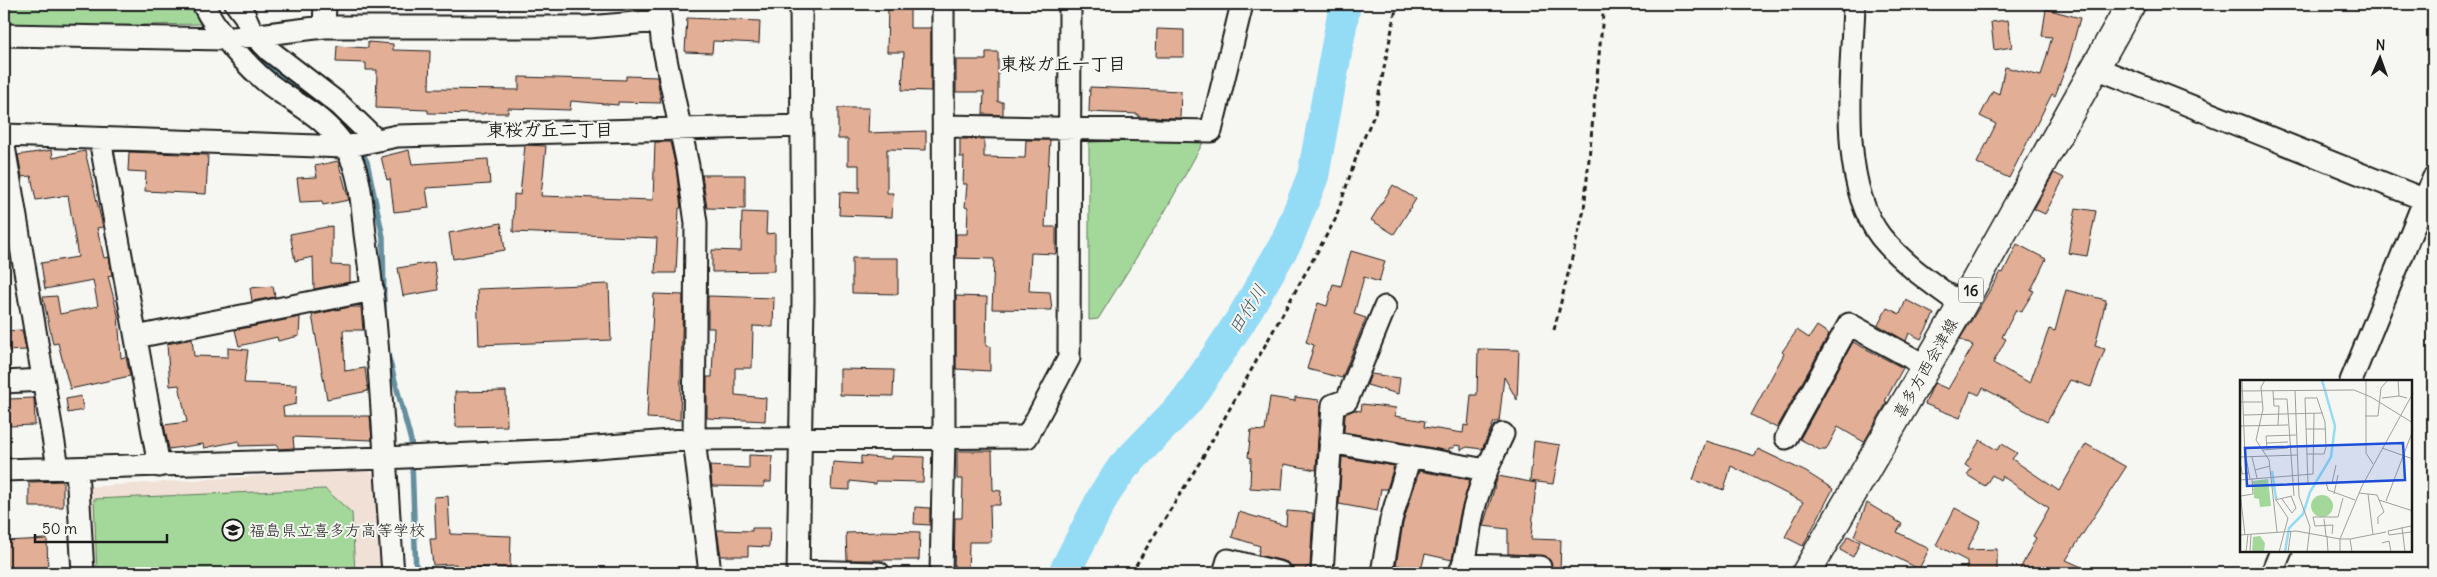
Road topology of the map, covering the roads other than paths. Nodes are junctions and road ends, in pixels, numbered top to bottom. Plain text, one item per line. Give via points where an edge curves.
1 (203, 4) edge
2 (236, 4) edge
3 (325, 4) edge
4 (800, 4) edge
5 (944, 4) edge
6 (1070, 4) edge
7 (1242, 4) edge
8 (1854, 4) edge
9 (2131, 4) edge
10 (660, 12) edge
11 (324, 27) junction
12 (253, 34) junction
13 (4, 35) edge
14 (225, 38) junction
15 (2096, 68) junction
16 (802, 126) junction
17 (944, 126) junction
18 (1070, 127) junction
19 (682, 129) junction
20 (4, 135) edge
21 (100, 139) junction
22 (376, 140) junction
23 (4, 146) edge
24 (345, 147) junction
25 (2433, 179) edge
26 (2429, 201) edge
27 (13, 262) edge
28 (373, 290) junction
29 (1962, 305) junction
30 (1385, 307) dead end
31 (136, 337) junction
32 (1926, 366) junction
33 (43, 380) junction
34 (2351, 380) edge
35 (4, 382) edge
36 (1503, 434) dead end
37 (1786, 438) dead end
38 (694, 439) junction
39 (944, 439) junction
40 (802, 440) junction
41 (1330, 442) junction
42 (1410, 456) junction
43 (384, 458) junction
44 (159, 466) junction
45 (68, 468) junction
46 (4, 470) edge
47 (1486, 470) junction
48 (2282, 552) edge
49 (1540, 567) dead end
50 (1462, 569) edge
51 (798, 572) edge
52 (83, 573) edge
53 (393, 573) edge
54 (710, 573) edge
55 (879, 573) edge
56 (941, 573) edge
57 (1224, 573) edge
58 (1281, 573) edge
59 (1322, 573) edge
60 (1382, 573) edge
61 (1806, 573) edge
62 (2272, 573) edge

1 - 14 street
2 - 12 street
3 - 11 street
4 - 16 street
5 - 17 street
6 - 18 street
7 - 18 street via 1211,131
8 - 29 street via 1850,139 1863,204 1881,236 1914,271
9 - 15 main road, 喜多方西会津線 / 16
10 - 11 street via 588,27
10 - 19 street via 662,40
11 - 12 street
12 - 14 street
12 - 22 street via 340,105
13 - 14 street
14 - 24 street via 274,88 320,118
15 - 26 street
15 - 29 main road, 喜多方西会津線 / 16
16 - 19 street
16 - 40 street
17 - 18 street
17 - 39 street
18 - 39 street via 1069,358 1027,437
19 - 22 street via 397,136
19 - 38 street via 696,223
20 - 21 street
21 - 24 street
21 - 31 street
22 - 24 street
23 - 27 street
24 - 28 street via 353,164 360,197
25 - 26 street
26 - 34 street
27 - 33 street
28 - 31 street
28 - 43 street
29 - 32 main road, 喜多方西会津線 / 16
30 - 41 street via 1347,400 1333,405
31 - 44 street
32 - 37 street via 1849,324
32 - 61 main road, 喜多方西会津線 / 16
33 - 35 street
33 - 45 street
36 - 47 street
38 - 40 street
38 - 43 street via 560,450
38 - 54 street
39 - 40 street
39 - 56 street
40 - 51 street
41 - 42 street
41 - 59 street
42 - 47 street
42 - 60 street via 1391,520
43 - 44 street
43 - 53 street
44 - 45 street
45 - 46 street
45 - 52 street
47 - 50 street via 1472,516
48 - 62 street
49 - 50 street
51 - 55 street
57 - 58 street via 1228,560

